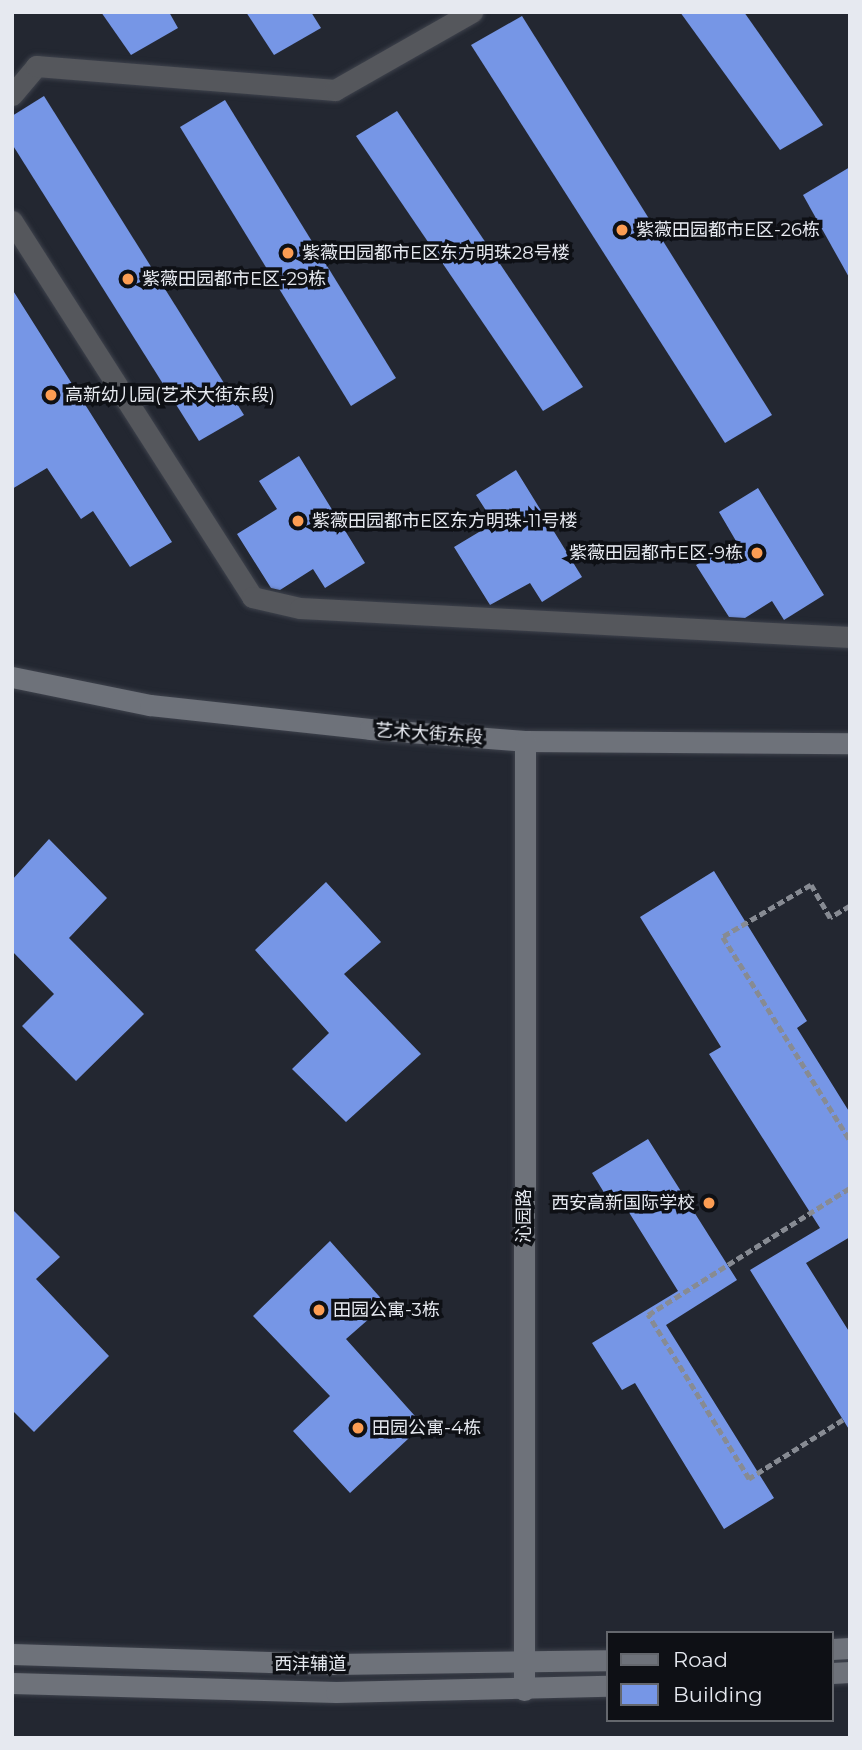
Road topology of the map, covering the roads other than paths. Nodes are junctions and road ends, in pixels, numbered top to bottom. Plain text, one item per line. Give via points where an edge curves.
1 (472, 12) edge
2 (12, 94) edge
3 (12, 221) edge
4 (850, 637) edge
5 (12, 677) edge
6 (525, 741) junction
7 (850, 743) edge
8 (12, 1654) edge
9 (606, 1660) edge
10 (524, 1662) junction
11 (12, 1683) edge
12 (606, 1686) edge
13 (524, 1690) junction

1 - 2 street via 335,90 36,66
3 - 4 street via 252,597 300,608
5 - 6 street, 艺术大街东段 via 150,705
6 - 7 street, 艺术大街东段
6 - 10 street, 沁园路
8 - 10 street, 西沣辅道 via 156,1662
9 - 10 street, 西沣辅道
10 - 13 street, 沁园路
11 - 13 street, 西沣辅道 via 323,1692
12 - 13 street, 西沣辅道

